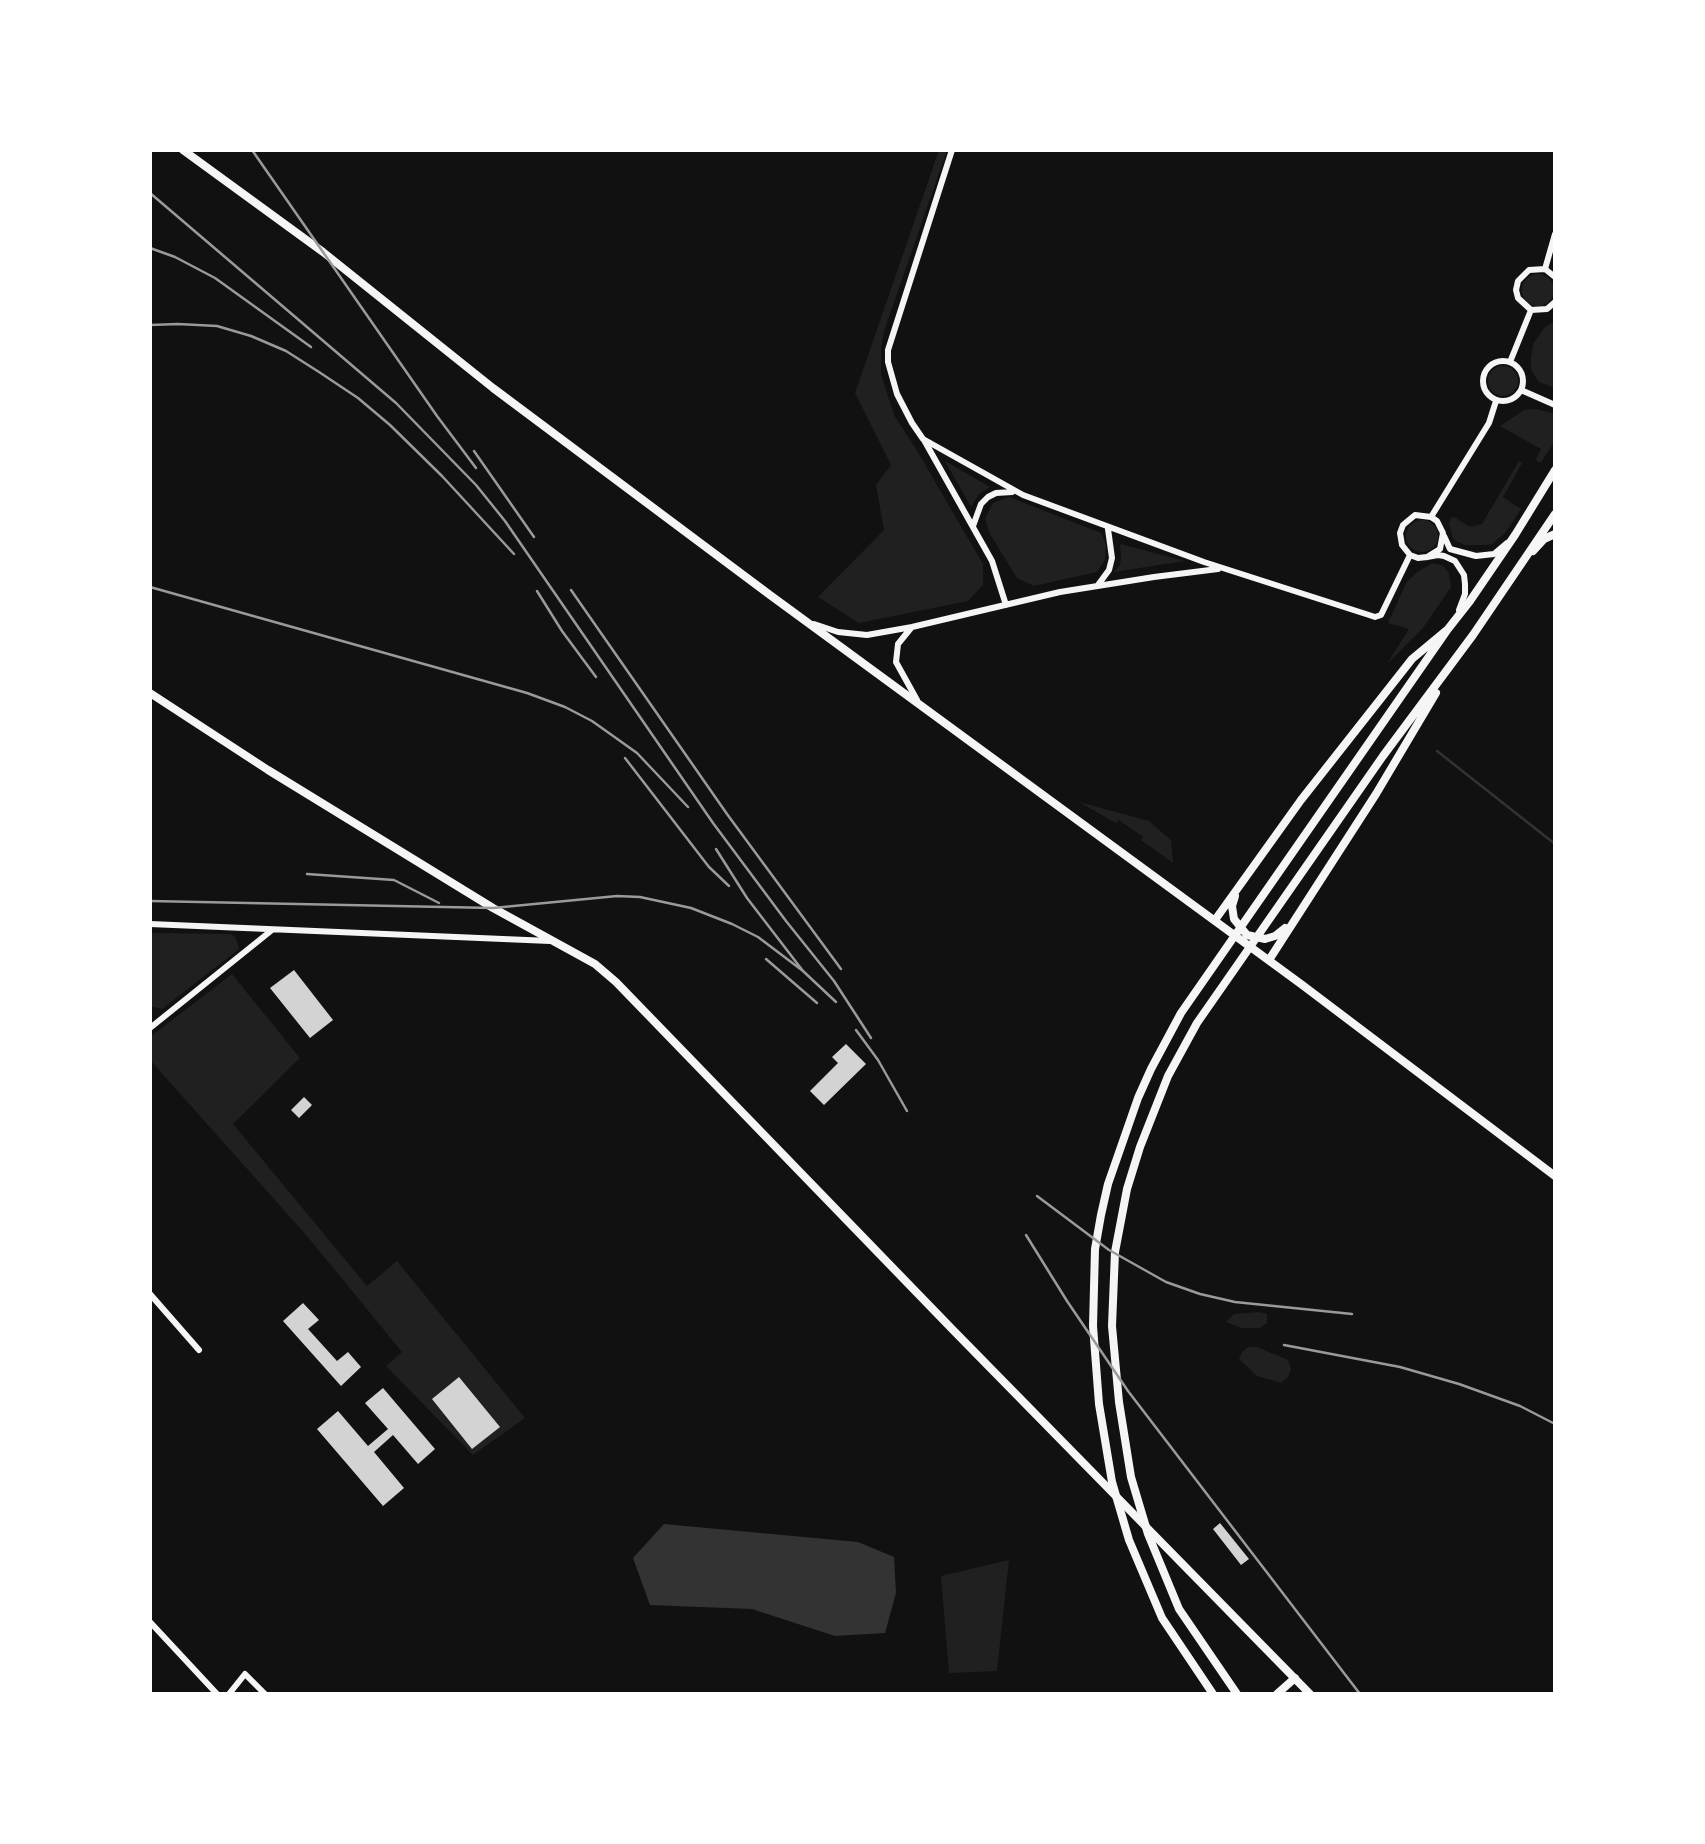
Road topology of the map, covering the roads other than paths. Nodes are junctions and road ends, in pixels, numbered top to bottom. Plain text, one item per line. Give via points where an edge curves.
1 (183, 150) edge
2 (952, 150) edge
3 (1555, 234) edge
4 (1546, 269) junction
5 (1555, 277) edge
6 (1555, 302) edge
7 (1531, 310) junction
8 (1510, 362) junction
9 (1521, 390) junction
10 (1496, 401) junction
11 (1555, 405) edge
12 (923, 439) junction
13 (1555, 470) edge
14 (1018, 493) junction
15 (1555, 514) edge
16 (1431, 517) junction
17 (973, 528) junction
18 (1108, 528) junction
19 (1443, 534) junction
20 (1555, 534) edge
21 (1516, 535) junction
22 (1410, 555) junction
23 (1427, 558) junction
24 (1526, 558) junction
25 (1225, 569) junction
26 (1098, 585) junction
27 (1006, 604) junction
28 (799, 616) junction
29 (1451, 625) junction
30 (912, 627) junction
31 (1474, 635) junction
32 (150, 693) edge
33 (920, 704) junction
34 (1248, 874) junction
35 (1298, 914) junction
36 (1215, 920) junction
37 (150, 924) edge
38 (273, 929) junction
39 (550, 941) junction
40 (1269, 960) junction
41 (150, 1028) edge
42 (1555, 1176) edge
43 (150, 1294) edge
44 (199, 1350) dead end
45 (150, 1622) edge
46 (1295, 1678) junction
47 (217, 1694) edge
48 (228, 1694) edge
49 (265, 1694) edge
50 (1213, 1694) edge
51 (1237, 1694) edge
52 (1276, 1694) edge
53 (1310, 1694) edge

1 - 28 main road
2 - 12 street via 888,350 897,394
3 - 4 street
4 - 5 street
4 - 7 street via 1529,270 1518,281 1518,298
6 - 7 street
7 - 8 street
8 - 9 street via 1522,373
8 - 10 street via 1490,365 1482,377
9 - 10 street via 1511,400
9 - 11 street
10 - 16 street
12 - 14 street
12 - 17 street
13 - 21 main road
14 - 17 street via 988,497
14 - 18 street
15 - 24 main road
16 - 19 street
16 - 22 street via 1415,516 1403,525 1400,539
17 - 27 street
18 - 25 street
18 - 26 street via 1112,558
19 - 21 street via 1450,549 1476,556 1494,554
19 - 23 street via 1440,548
20 - 24 main road
21 - 29 main road
22 - 23 street
22 - 25 street via 1376,617
23 - 29 street via 1450,558 1464,575 1465,594
24 - 31 main road
25 - 26 street
26 - 27 street
27 - 30 street
28 - 30 street via 867,635
28 - 33 main road
29 - 34 main road via 1412,659
29 - 50 main road via 1198,986 1150,1068 1108,1184 1095,1249 1092,1326 1112,1482 1162,1618
30 - 33 street via 898,644 896,662
31 - 35 main road
31 - 51 main road via 1214,996 1168,1076 1127,1189 1115,1252 1112,1326 1131,1477 1179,1609
32 - 39 main road
33 - 36 main road
34 - 35 main road via 1232,906 1242,931 1270,938
34 - 36 main road
35 - 40 main road
36 - 40 main road
37 - 38 street
38 - 39 street
38 - 41 street
39 - 46 main road via 616,982
40 - 42 main road
43 - 44 street
45 - 47 street
46 - 52 main road
46 - 53 main road
48 - 49 street via 245,1674

